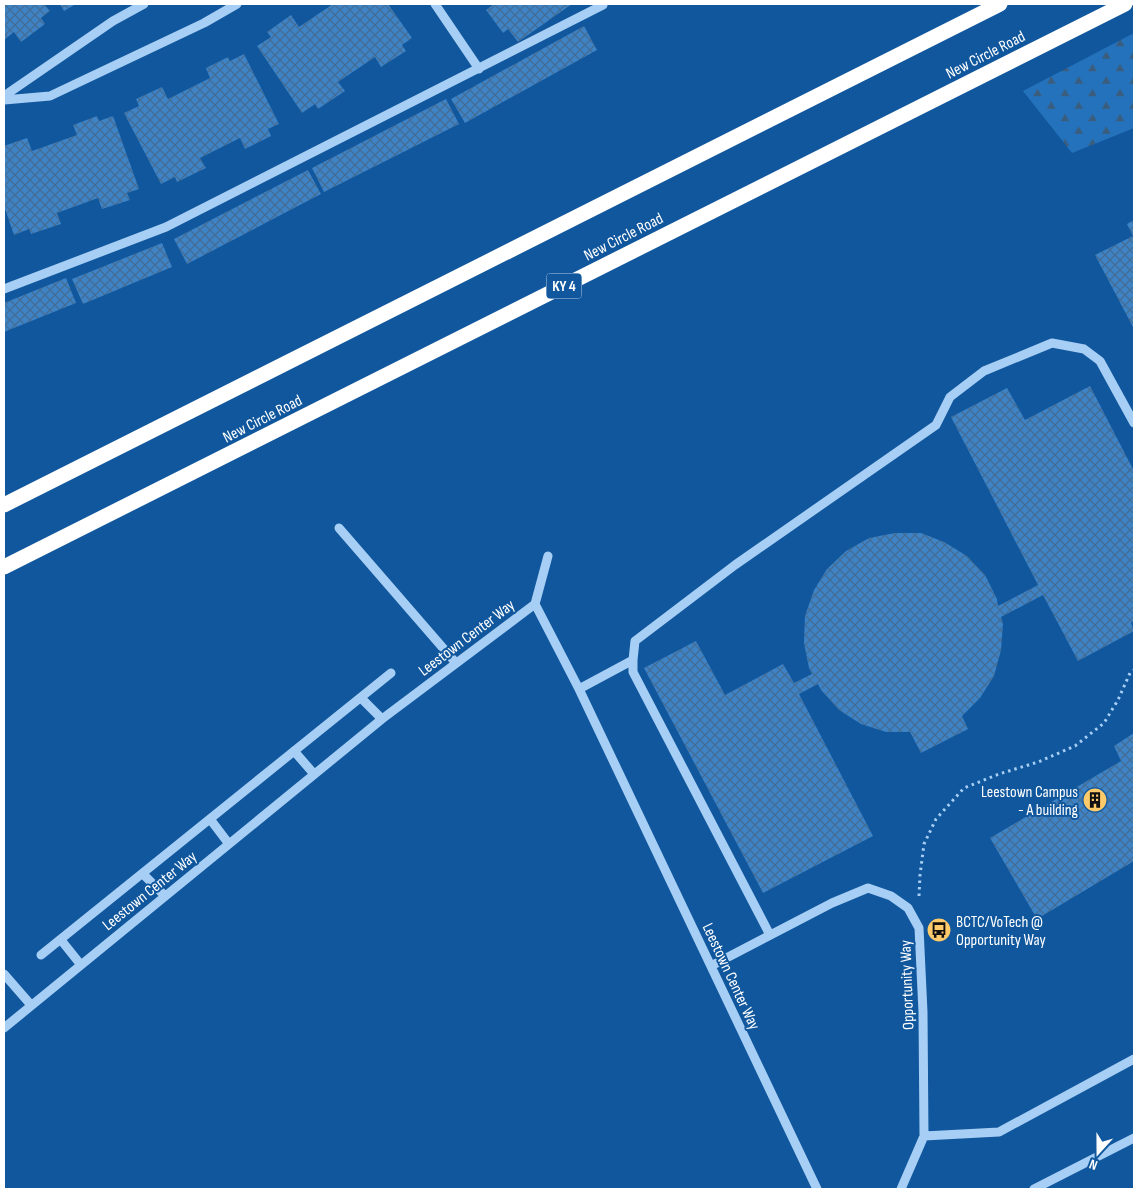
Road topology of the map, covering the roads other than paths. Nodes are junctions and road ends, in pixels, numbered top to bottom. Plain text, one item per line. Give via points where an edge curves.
1 (144, 4) edge
2 (237, 4) edge
3 (435, 4) edge
4 (1000, 4) edge
5 (1125, 4) edge
6 (603, 5) edge
7 (479, 69) junction
8 (4, 96) edge
9 (4, 100) edge
10 (4, 289) edge
11 (1134, 423) edge
12 (4, 505) edge
13 (338, 528) dead end
14 (548, 556) dead end
15 (4, 567) edge
16 (535, 604) junction
17 (633, 660) junction
18 (456, 663) junction
19 (391, 673) dead end
20 (579, 689) junction
21 (361, 698) junction
22 (382, 719) junction
23 (294, 752) junction
24 (314, 774) junction
25 (210, 819) junction
26 (229, 844) junction
27 (143, 874) junction
28 (165, 896) junction
29 (770, 935) junction
30 (61, 940) junction
31 (42, 955) dead end
32 (81, 965) junction
33 (711, 966) junction
34 (4, 974) edge
35 (31, 1005) junction
36 (4, 1028) edge
37 (1134, 1058) edge
38 (924, 1136) junction
39 (1134, 1138) edge
40 (817, 1189) edge
41 (901, 1189) edge
42 (1034, 1189) edge

1 - 8 street via 113,21
2 - 9 street via 50,96
3 - 7 street
4 - 12 highway
5 - 15 highway, New Circle Road / KY 4
6 - 7 street
7 - 10 street via 166,227
11 - 17 street via 1100,361 1084,348 1052,342 984,371 950,397 936,425 735,565 635,641
13 - 18 street
14 - 16 street
16 - 18 street, Leestown Center Way
16 - 20 street, Leestown Center Way
17 - 20 street
17 - 29 street via 633,672
18 - 22 street, Leestown Center Way
19 - 21 street
20 - 33 street, Leestown Center Way
21 - 22 street
21 - 23 street
22 - 24 street, Leestown Center Way
23 - 24 street
23 - 25 street
24 - 26 street, Leestown Center Way
25 - 26 street
25 - 27 street
26 - 28 street, Leestown Center Way
27 - 28 street
27 - 30 street
28 - 32 street, Leestown Center Way
29 - 33 street, Opportunity Way
29 - 38 street, Opportunity Way via 868,888 891,896 908,908 919,928
30 - 31 street
30 - 32 street
32 - 35 street, Leestown Center Way
33 - 40 street, Leestown Center Way
34 - 35 street
35 - 36 street, Leestown Center Way
37 - 38 street via 999,1132
38 - 41 street, Opportunity Way
39 - 42 street

